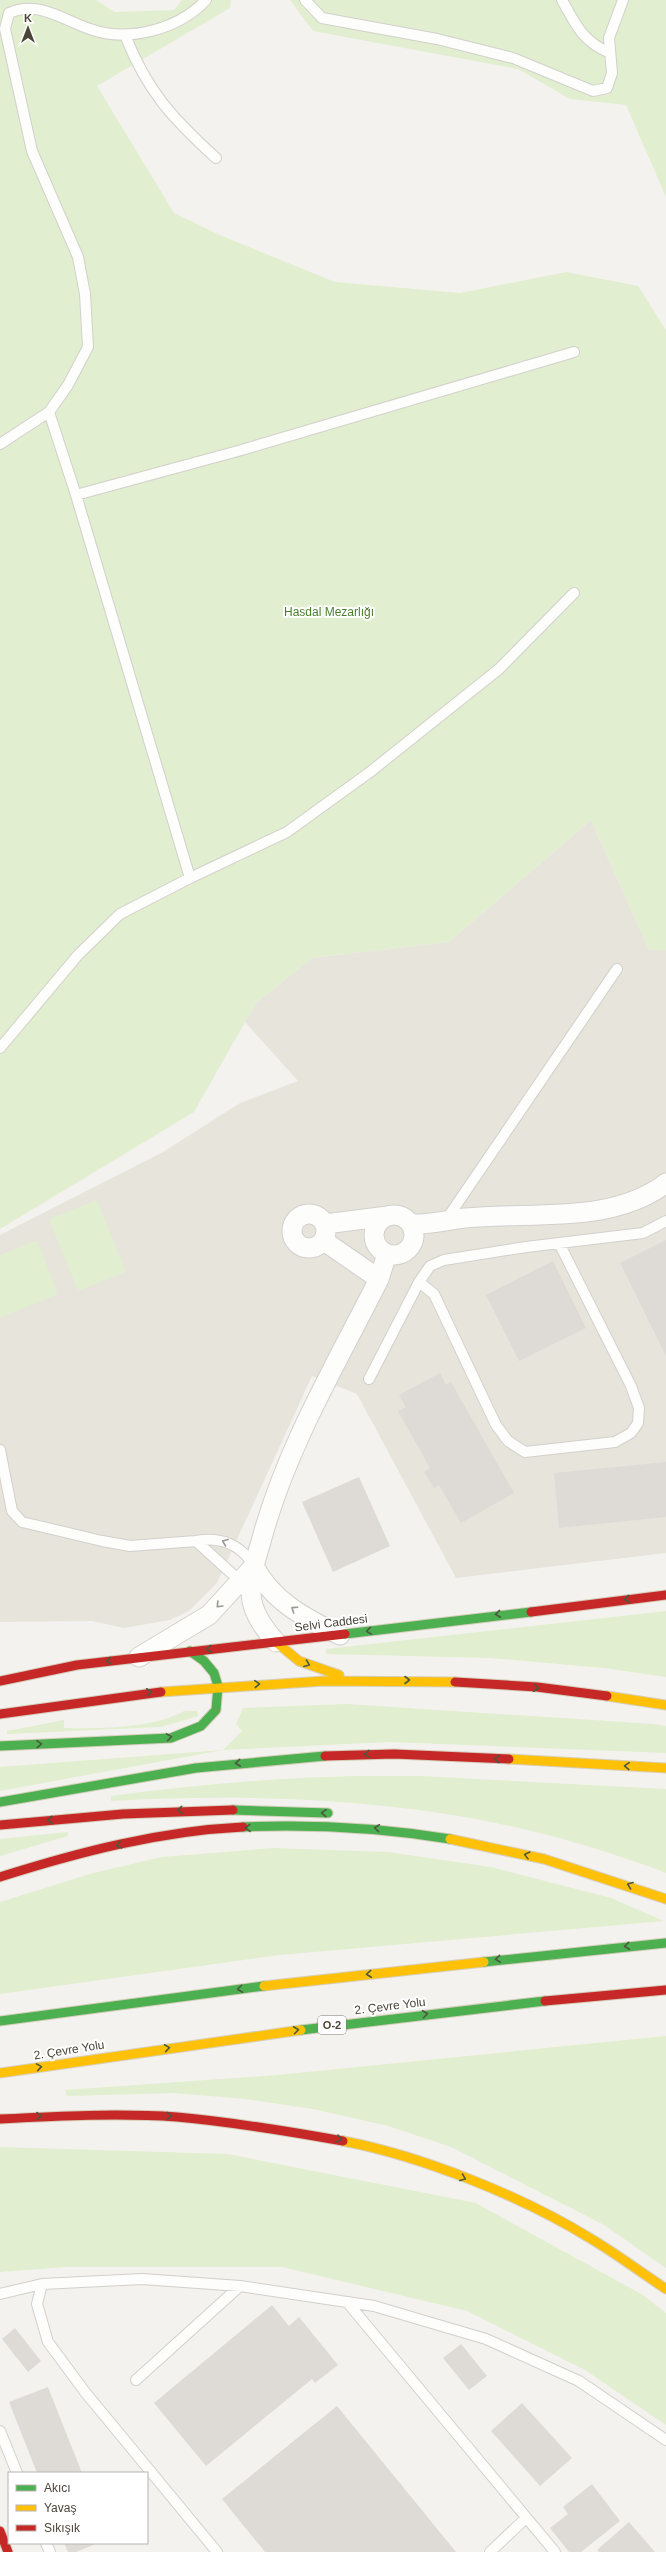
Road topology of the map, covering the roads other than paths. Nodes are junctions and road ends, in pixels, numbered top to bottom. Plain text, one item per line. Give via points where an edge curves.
1 (206, 0) edge
2 (305, 0) edge
3 (562, 0) edge
4 (624, 0) edge
5 (126, 35) junction
6 (610, 53) junction
7 (216, 158) dead end
8 (574, 352) dead end
9 (49, 412) junction
10 (0, 444) edge
11 (76, 495) junction
12 (574, 593) dead end
13 (190, 878) junction
14 (617, 969) dead end
15 (0, 1048) edge
16 (666, 1183) edge
17 (388, 1216) junction
18 (666, 1221) edge
19 (445, 1222) junction
20 (411, 1224) junction
21 (559, 1243) junction
22 (387, 1254) junction
23 (378, 1278) junction
24 (419, 1282) junction
25 (369, 1379) dead end
26 (0, 1450) edge
27 (196, 1541) junction
28 (254, 1566) junction
29 (240, 1581) junction
30 (666, 1595) edge
31 (340, 1635) junction
32 (276, 1642) junction
33 (190, 1651) junction
34 (139, 1656) junction
35 (0, 1681) edge
36 (368, 1681) junction
37 (218, 1686) junction
38 (666, 1705) edge
39 (0, 1714) edge
40 (0, 1746) edge
41 (666, 1768) edge
42 (0, 1802) edge
43 (337, 1813) dead end
44 (375, 1820) dead end
45 (0, 1825) edge
46 (416, 1832) junction
47 (0, 1877) edge
48 (666, 1899) edge
49 (666, 1943) edge
50 (666, 1990) edge
51 (0, 2021) edge
52 (0, 2073) edge
53 (0, 2119) edge
54 (42, 2284) junction
55 (240, 2286) junction
56 (666, 2289) edge
57 (0, 2294) edge
58 (347, 2302) junction
59 (136, 2380) dead end
60 (0, 2431) edge
61 (666, 2440) edge
62 (17, 2472) edge
63 (526, 2518) junction
64 (0, 2531) edge
65 (8, 2552) edge
66 (217, 2552) edge
67 (490, 2552) edge
68 (555, 2552) edge

1 - 5 lane via 196,12 160,29
2 - 6 lane via 322,18 437,39 513,58 593,91 608,88 612,73
3 - 6 lane via 581,35 594,46
4 - 6 lane via 609,38
5 - 7 lane via 136,62 151,89 176,122
5 - 9 lane via 91,30 57,14 35,8 19,8 9,13 5,28 32,151 78,257 85,294 88,347 68,385
8 - 11 lane via 238,451
9 - 10 lane
9 - 11 lane
11 - 13 lane
12 - 13 lane via 499,669 370,772 287,832
13 - 15 lane via 120,914 78,955
14 - 19 lane
16 - 19 street via 652,1193 620,1205 584,1211 464,1218
17 - 20 street via 401,1216
17 - 22 street via 377,1224 374,1237 380,1249
17 - 23 street via 325,1232
18 - 21 lane via 643,1233
19 - 20 street via 431,1225
20 - 22 street via 414,1237 409,1249 398,1255
21 - 24 lane via 444,1260 430,1266
21 - 24 lane via 631,1386 639,1408 638,1423 631,1433 615,1442 525,1452 508,1441 496,1425 434,1294
22 - 23 street
23 - 28 street via 286,1464
24 - 25 lane
26 - 27 lane via 12,1511 22,1522 102,1542 130,1546
28 -> 27 lane via 240,1549 220,1540 209,1538
27 - 29 lane
28 - 29 street
31 -> 28 street via 290,1607 262,1581
28 - 32 street via 251,1583 253,1604 265,1630
29 -> 34 street via 209,1615
30 -> 31 main road, Selvi Caddesi
31 - 32 main road, Selvi Caddesi
32 -> 33 main road, Selvi Caddesi
32 -> 36 main road via 299,1660 329,1673
33 - 34 main road, Selvi Caddesi
33 - 37 main road via 204,1661 214,1673
34 -> 35 main road, Selvi Caddesi via 77,1665
37 -> 36 main road
36 -> 38 main road via 427,1680 520,1686
39 -> 37 main road via 129,1694
40 -> 37 main road via 170,1738 189,1732 211,1718 218,1701
41 -> 42 main road via 393,1754 339,1756 242,1763 139,1775
43 -> 45 main road via 197,1809
44 - 46 main road via 390,1822
46 -> 47 main road via 372,1827 321,1826 217,1830 162,1836 100,1849
48 -> 46 main road via 565,1864 489,1845
49 -> 51 main road via 327,1978
52 -> 50 main road, 2. Çevre Yolu / O-2 via 282,2031 439,2012
53 -> 56 main road via 148,2115 258,2124 321,2134 441,2169 502,2194 591,2241
54 - 55 lane via 142,2279
54 - 57 lane
54 - 66 lane via 37,2304 48,2342 85,2392
55 - 58 lane
55 - 59 lane
58 - 61 lane via 374,2306 486,2339 579,2381
58 - 63 lane
60 - 62 lane
63 - 67 lane
63 - 68 lane
64 - 65 main road

